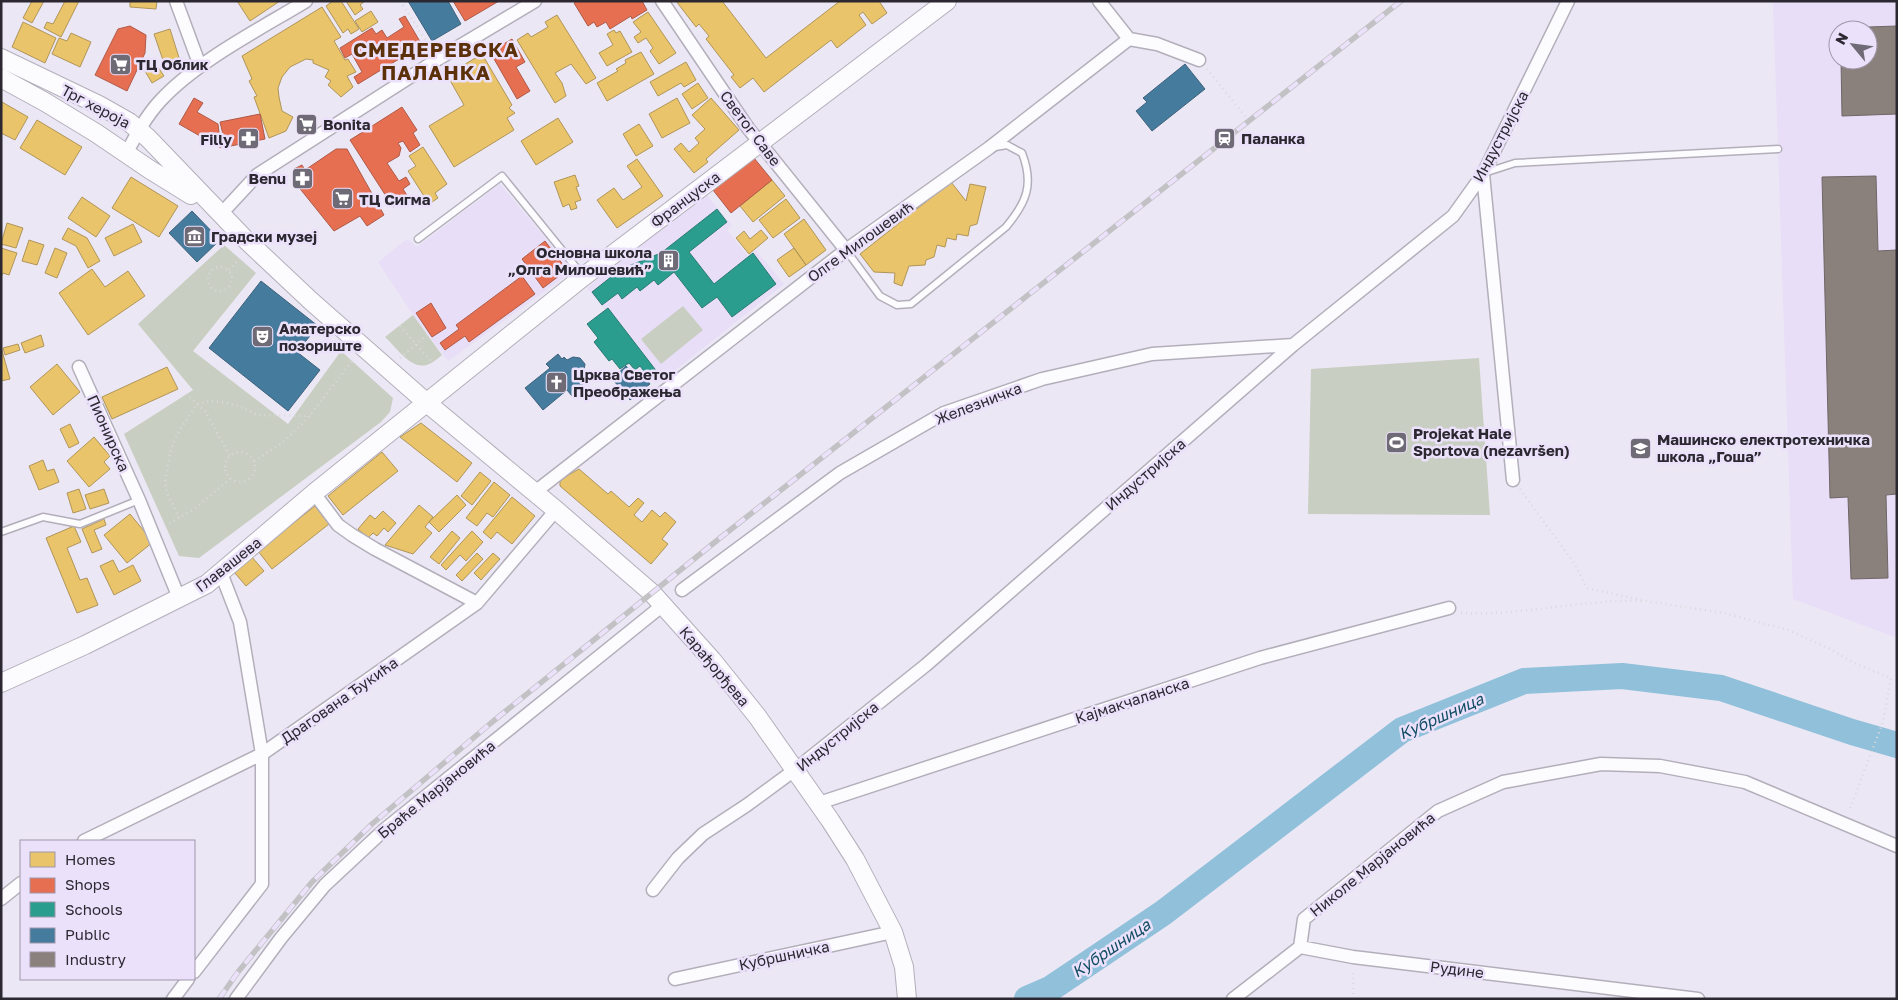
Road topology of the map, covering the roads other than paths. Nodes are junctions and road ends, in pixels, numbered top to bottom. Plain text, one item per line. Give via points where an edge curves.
1 (176, 1) edge
2 (306, 1) edge
3 (535, 1) edge
4 (662, 1) edge
5 (947, 1) edge
6 (1098, 1) edge
7 (1568, 1) edge
8 (1129, 39) junction
9 (1, 58) edge
10 (1199, 60) road end
11 (200, 66) junction
12 (1, 78) edge
13 (138, 130) junction
14 (760, 142) junction
15 (989, 148) junction
16 (1778, 149) dead end
17 (126, 154) junction
18 (1483, 174) junction
19 (221, 214) junction
20 (418, 239) dead end
21 (846, 250) junction
22 (583, 276) junction
23 (1292, 345) junction
24 (79, 367) dead end
25 (427, 403) junction
26 (1513, 480) road end
27 (535, 492) junction
28 (314, 494) junction
29 (139, 500) junction
30 (556, 510) junction
31 (1, 532) edge
32 (221, 573) junction
33 (682, 590) dead end
34 (179, 598) junction
35 (477, 603) junction
36 (663, 605) junction
37 (1449, 608) road end
38 (1, 683) edge
39 (262, 754) junction
40 (796, 769) junction
41 (819, 803) junction
42 (86, 840) edge
43 (1897, 846) edge
44 (20, 884) edge
45 (653, 890) dead end
46 (1, 899) edge
47 (893, 932) junction
48 (1300, 947) junction
49 (195, 971) edge
50 (675, 979) dead end
51 (187, 980) edge
52 (907, 990) edge
53 (173, 999) edge
54 (236, 999) edge
55 (1233, 999) edge
56 (1698, 999) edge

1 - 11 street
2 - 11 street
3 - 19 street via 257,175
4 - 14 street, Светог Саве via 734,109
5 - 14 main road, Француска
6 - 8 street
7 - 18 street, Индустријска
8 - 10 street via 1157,44
8 - 15 street, Олге Милошевић
9 - 13 main road, Трг хероја via 121,116
11 - 13 street via 162,99
12 - 17 main road, Трг хероја via 54,107
13 - 17 street
13 - 19 main road, Трг хероја
14 - 21 street, Светог Саве
14 - 22 main road, Француска
15 - 21 street, Олге Милошевић
15 - 21 lane via 1007,145 1022,153 1028,169 1027,191 1019,212 1006,227 911,304 897,305 880,296
16 - 18 lane via 1515,163
17 - 19 main road, Трг хероја
18 - 23 street, Индустријска via 1453,216
18 - 26 street
19 - 25 main road, Трг хероја via 291,282
20 - 22 lane via 502,176
21 - 27 street, Олге Милошевић
22 - 25 main road, Француска
23 - 33 street, Железничка via 1152,354 1042,379 944,413 840,473
23 - 40 street, Индустријска via 926,665
24 - 29 street, Пионирска
25 - 27 main road, Карађорђева
25 - 28 main road, Главашева
27 - 30 main road, Карађорђева
28 - 32 main road, Главашева
28 - 35 street via 338,524 352,535
29 - 31 lane via 80,524 43,518
29 - 34 street, Пионирска
30 - 35 street, Драгована Ђукића
30 - 36 main road, Карађорђева via 636,577
32 - 34 main road, Главашева
32 - 39 street via 240,622
34 - 38 main road, Главашева
35 - 39 street, Драгована Ђукића
36 - 40 main road, Карађорђева via 712,660
36 - 54 street, Браће Марјановића via 384,830 325,885
37 - 41 street, Кајмакчаланска via 1260,658
39 - 42 street, Драгована Ђукића
39 - 49 street via 262,884
40 - 41 main road, Карађорђева
40 - 45 street, Индустријска via 703,834 678,858
41 - 47 main road, Карађорђева via 855,859
43 - 48 street, Николе Марјановића via 1745,782 1660,766 1601,764 1503,782 1438,811 1304,919
44 - 46 street
47 - 50 street, Кубршничка
47 - 52 main road, Карађорђева via 901,954
48 - 55 street
48 - 56 street, Рудине via 1353,957
51 - 53 street

